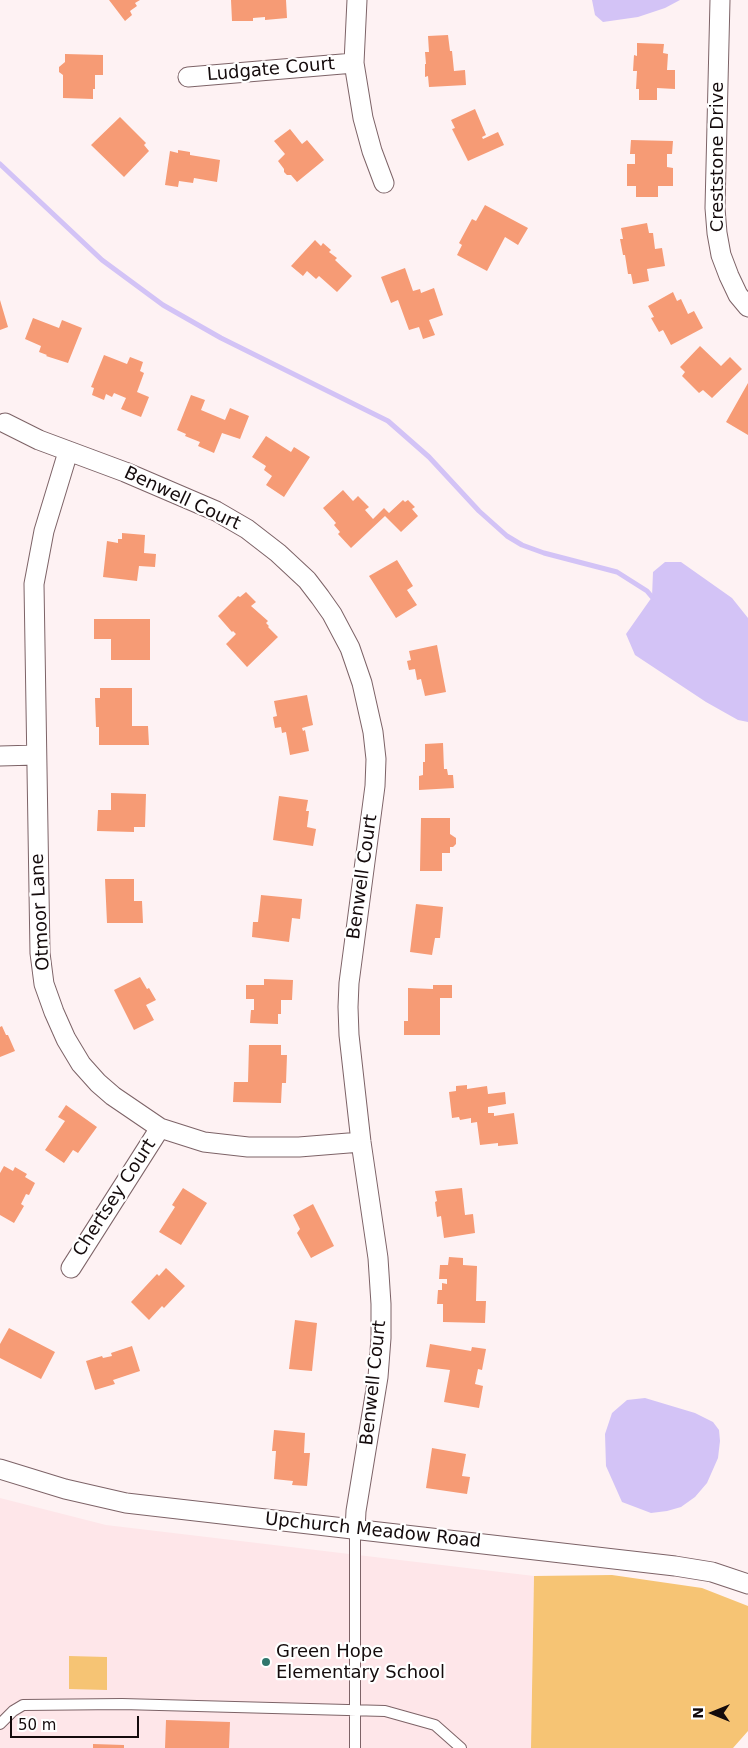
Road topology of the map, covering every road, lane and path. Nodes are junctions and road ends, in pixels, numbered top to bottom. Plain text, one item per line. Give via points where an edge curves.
1 (357, 0) edge
2 (720, 0) edge
3 (354, 63) junction
4 (188, 77) dead end
5 (384, 183) dead end
6 (748, 307) edge
7 (5, 423) dead end
8 (68, 452) junction
9 (36, 755) junction
10 (0, 756) edge
11 (160, 1128) junction
12 (361, 1142) junction
13 (71, 1268) dead end
14 (0, 1469) edge
15 (355, 1530) junction
16 (748, 1584) edge
17 (356, 1711) junction
18 (0, 1724) edge
19 (355, 1748) edge
20 (461, 1748) edge

1 - 3 street
2 - 6 street, Creststone Drive via 717,232 729,276
3 - 4 street, Ludgate Court
3 - 5 street via 363,118
7 - 8 street, Benwell Court
8 - 9 street, Otmoor Lane via 44,531 34,584
8 - 12 street, Benwell Court via 125,472 216,511 247,529 307,580 332,614 350,648 369,707 376,759 372,816 349,983 349,1035
9 - 10 street
9 - 11 street, Otmoor Lane via 40,953 44,984 66,1038 82,1064 113,1096
11 - 12 street, Otmoor Lane via 204,1142 248,1147
11 - 13 street, Chertsey Court
12 - 15 street, Benwell Court via 378,1258 382,1338
14 - 15 street, Upchurch Meadow Road via 126,1503
15 - 16 street, Upchurch Meadow Road via 675,1566 712,1572
15 - 17 lane
17 - 18 lane via 122,1704 23,1705
17 - 19 lane
17 - 20 lane via 386,1711 436,1725

